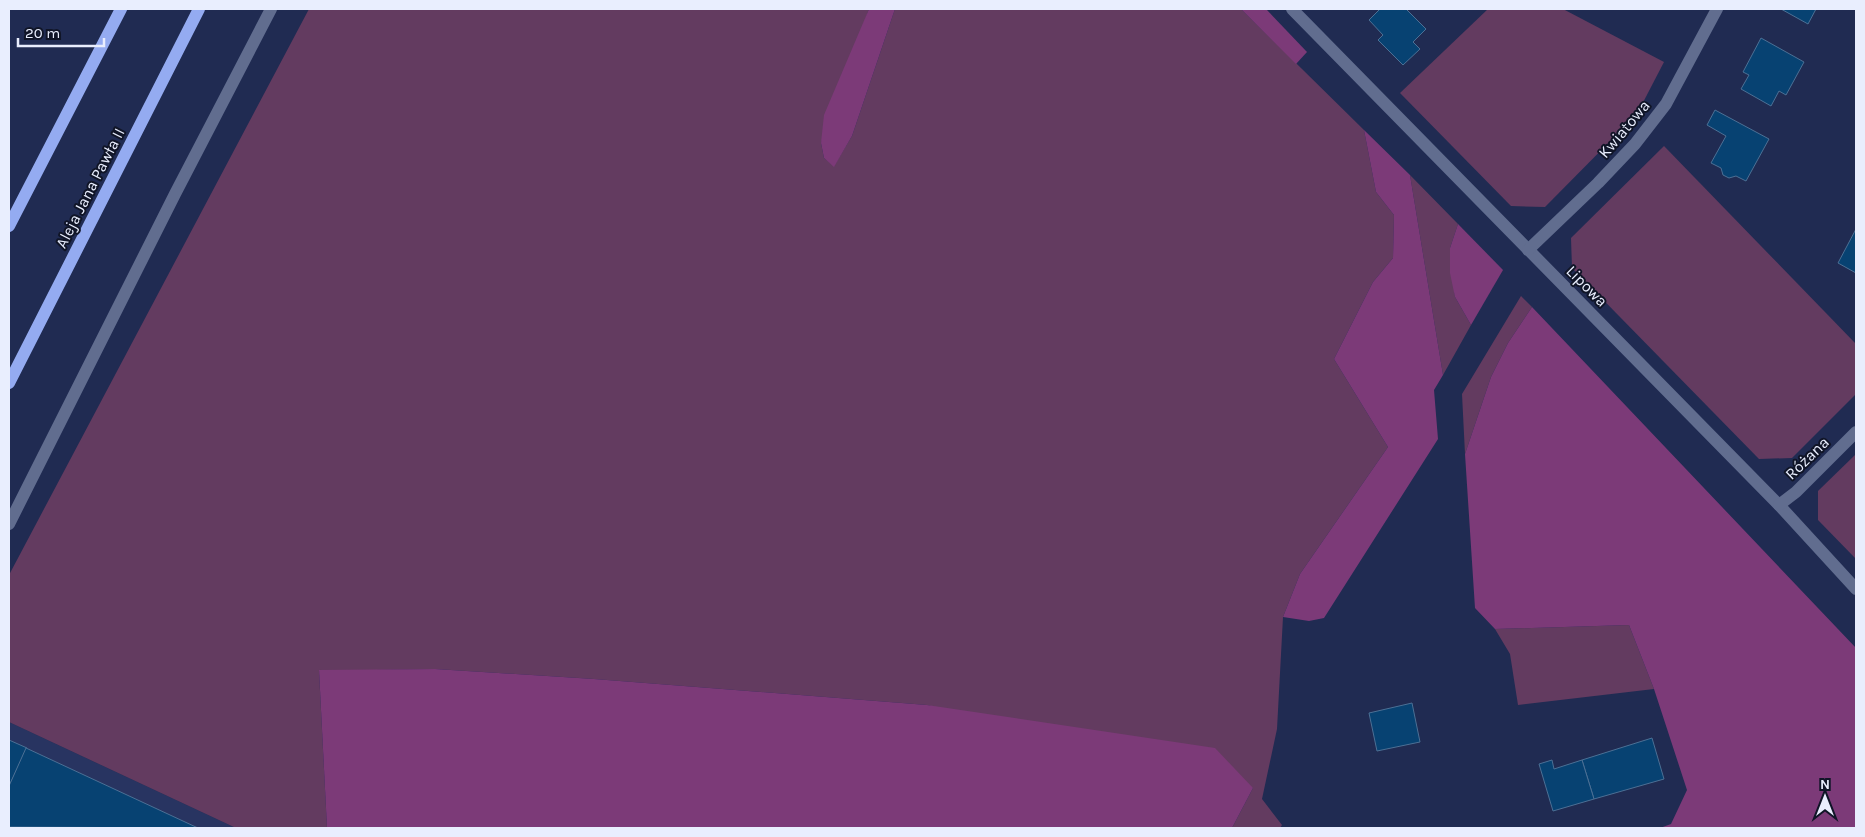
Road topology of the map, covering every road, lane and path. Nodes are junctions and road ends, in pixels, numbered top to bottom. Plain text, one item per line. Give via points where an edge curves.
1 (121, 9) edge
2 (199, 9) edge
3 (272, 9) edge
4 (1292, 9) edge
5 (1717, 9) edge
6 (9, 226) edge
7 (1528, 250) junction
8 (9, 382) edge
9 (1856, 432) edge
10 (1778, 504) junction
11 (9, 524) edge
12 (1856, 589) edge

1 - 6 main road
2 - 8 main road, Aleja Jana Pawła II
3 - 11 street
4 - 7 street, Lipowa
5 - 7 street, Kwiatowa via 1666,104 1635,144
7 - 10 street, Lipowa
9 - 10 street, Różana via 1796,492
10 - 12 street, Lipowa

